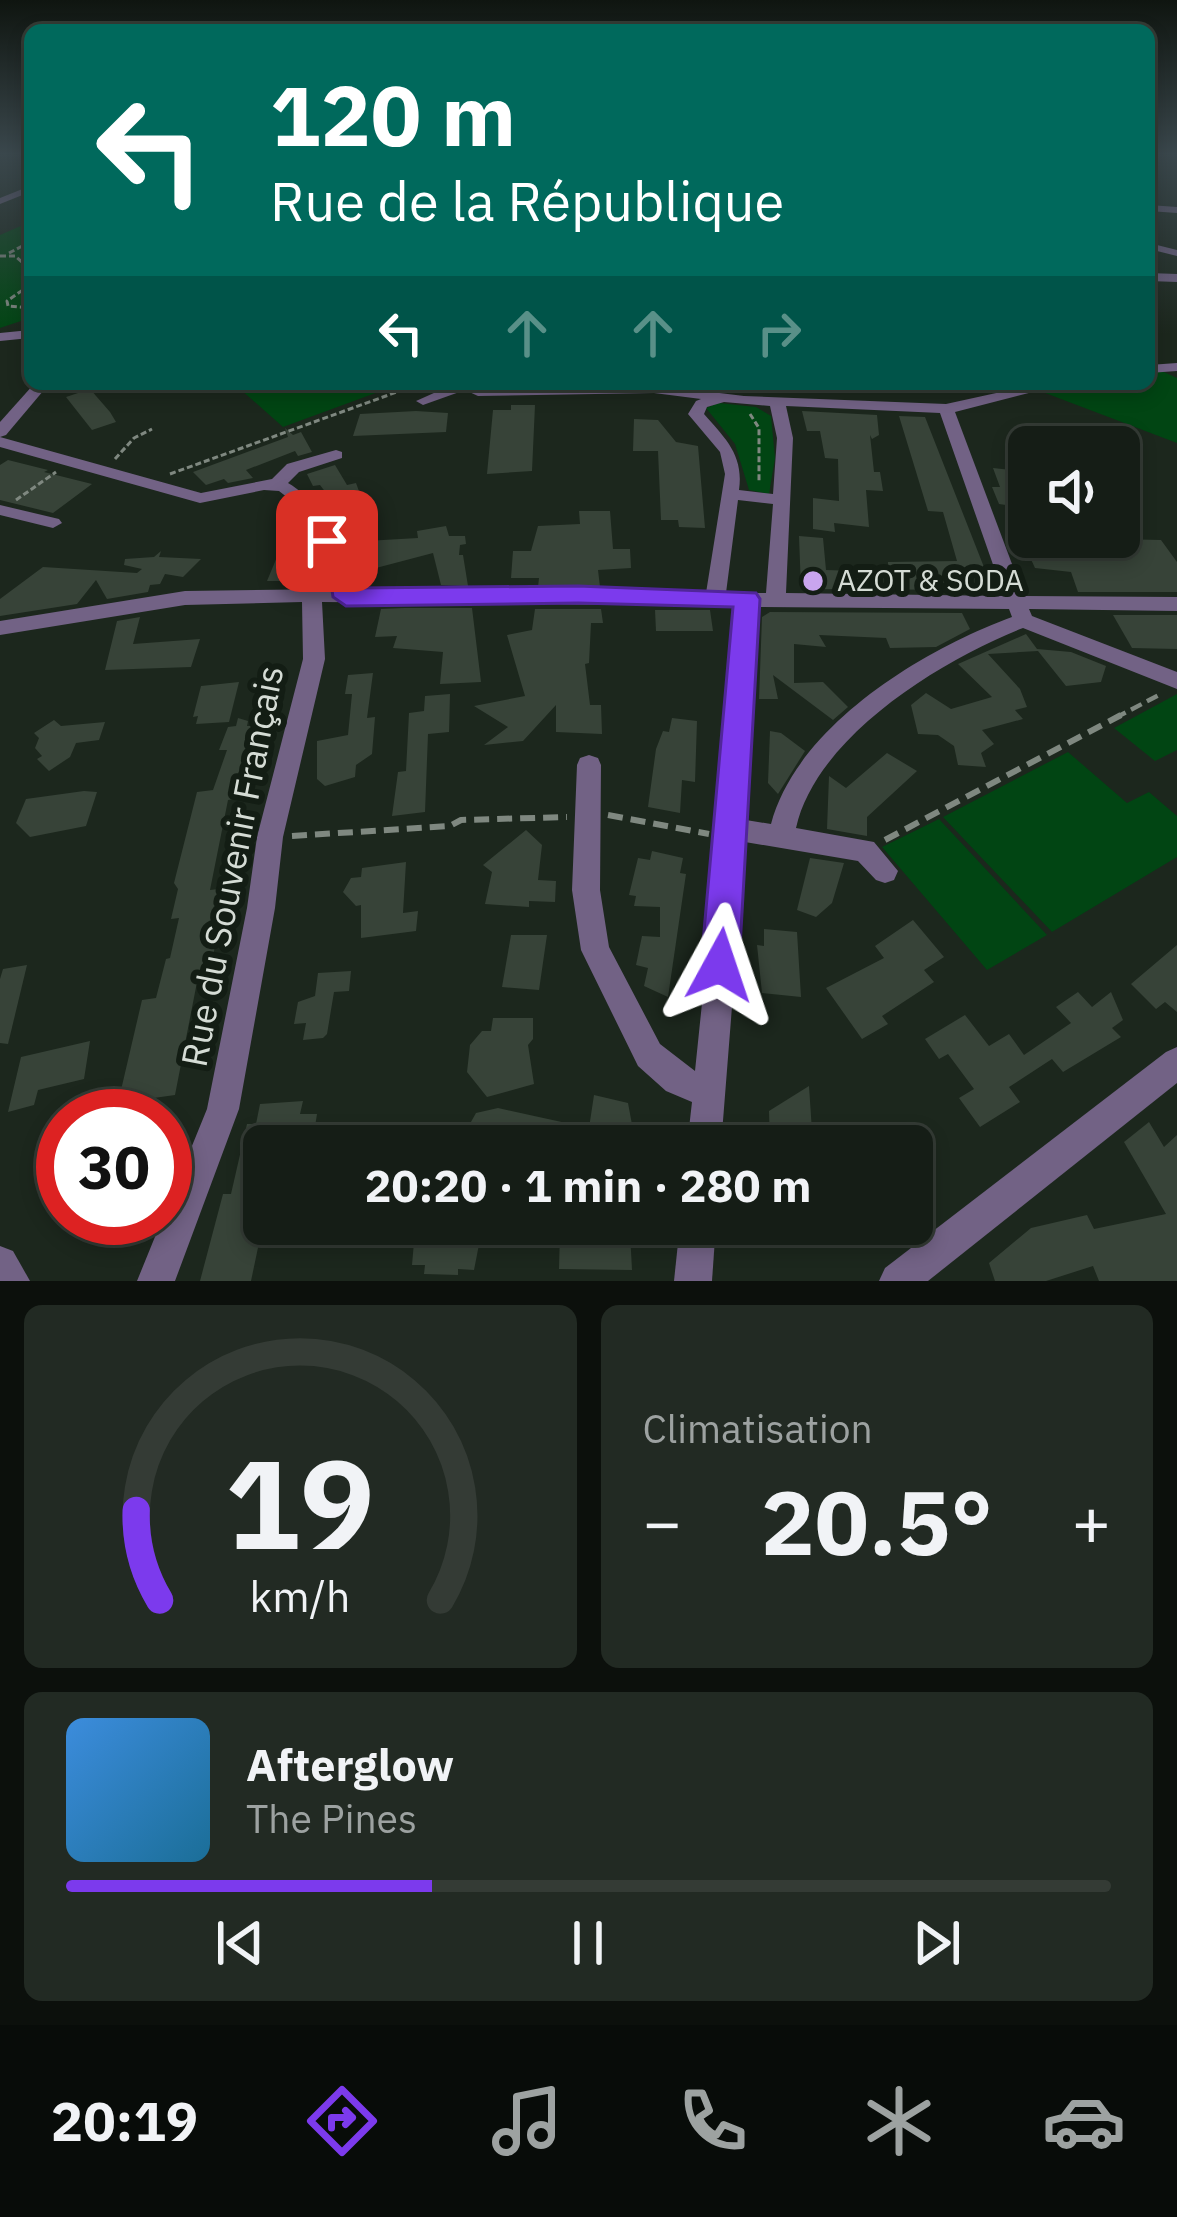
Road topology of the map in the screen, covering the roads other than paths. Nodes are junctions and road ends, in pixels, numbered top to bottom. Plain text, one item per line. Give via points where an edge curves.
1 (38, 390) edge
2 (474, 390) edge
3 (559, 390) edge
4 (655, 390) edge
5 (669, 390) edge
6 (1016, 390) edge
7 (721, 398) junction
8 (776, 401) junction
9 (946, 409) junction
10 (700, 418) junction
11 (0, 432) edge
12 (0, 442) edge
13 (336, 455) dead end
14 (278, 484) junction
15 (733, 494) junction
16 (782, 500) junction
17 (3, 510) road end
18 (53, 523) dead end
19 (312, 597) junction
20 (346, 597) junction
21 (716, 598) junction
22 (761, 599) junction
23 (1177, 604) edge
24 (1019, 612) junction
25 (0, 628) edge
26 (1172, 686) edge
27 (589, 766) dead end
28 (733, 834) junction
29 (781, 837) junction
30 (885, 872) dead end
31 (1177, 1064) edge
32 (709, 1092) junction
33 (706, 1125) edge
34 (696, 1245) edge
35 (0, 1264) edge
36 (11, 1281) edge
37 (156, 1281) edge
38 (693, 1281) edge
39 (898, 1281) edge

1 - 11 street
2 - 3 street
4 - 10 street
5 - 7 street
6 - 9 street
7 - 8 street
7 - 10 street via 701,404
8 - 9 street
8 - 16 street via 785,438
9 - 24 street
10 - 15 street via 728,451
12 - 14 street via 218,499
13 - 14 street via 293,468
14 - 20 street via 292,489 340,562
15 - 16 street
15 - 21 street
16 - 22 street
17 - 18 street
19 - 20 street
19 - 25 street via 185,598
19 - 37 street, Rue du Souvenir Français via 314,659 269,837 224,1109
20 - 21 street
21 - 22 street
22 - 24 street
22 - 28 street
23 - 24 street
24 - 26 street
24 - 29 street via 844,731 800,783
27 - 32 street via 586,890 595,950 649,1055 677,1080
28 - 29 street
28 - 32 street
29 - 30 street via 865,850
31 - 39 street
32 - 33 street
34 - 38 street
35 - 36 street

